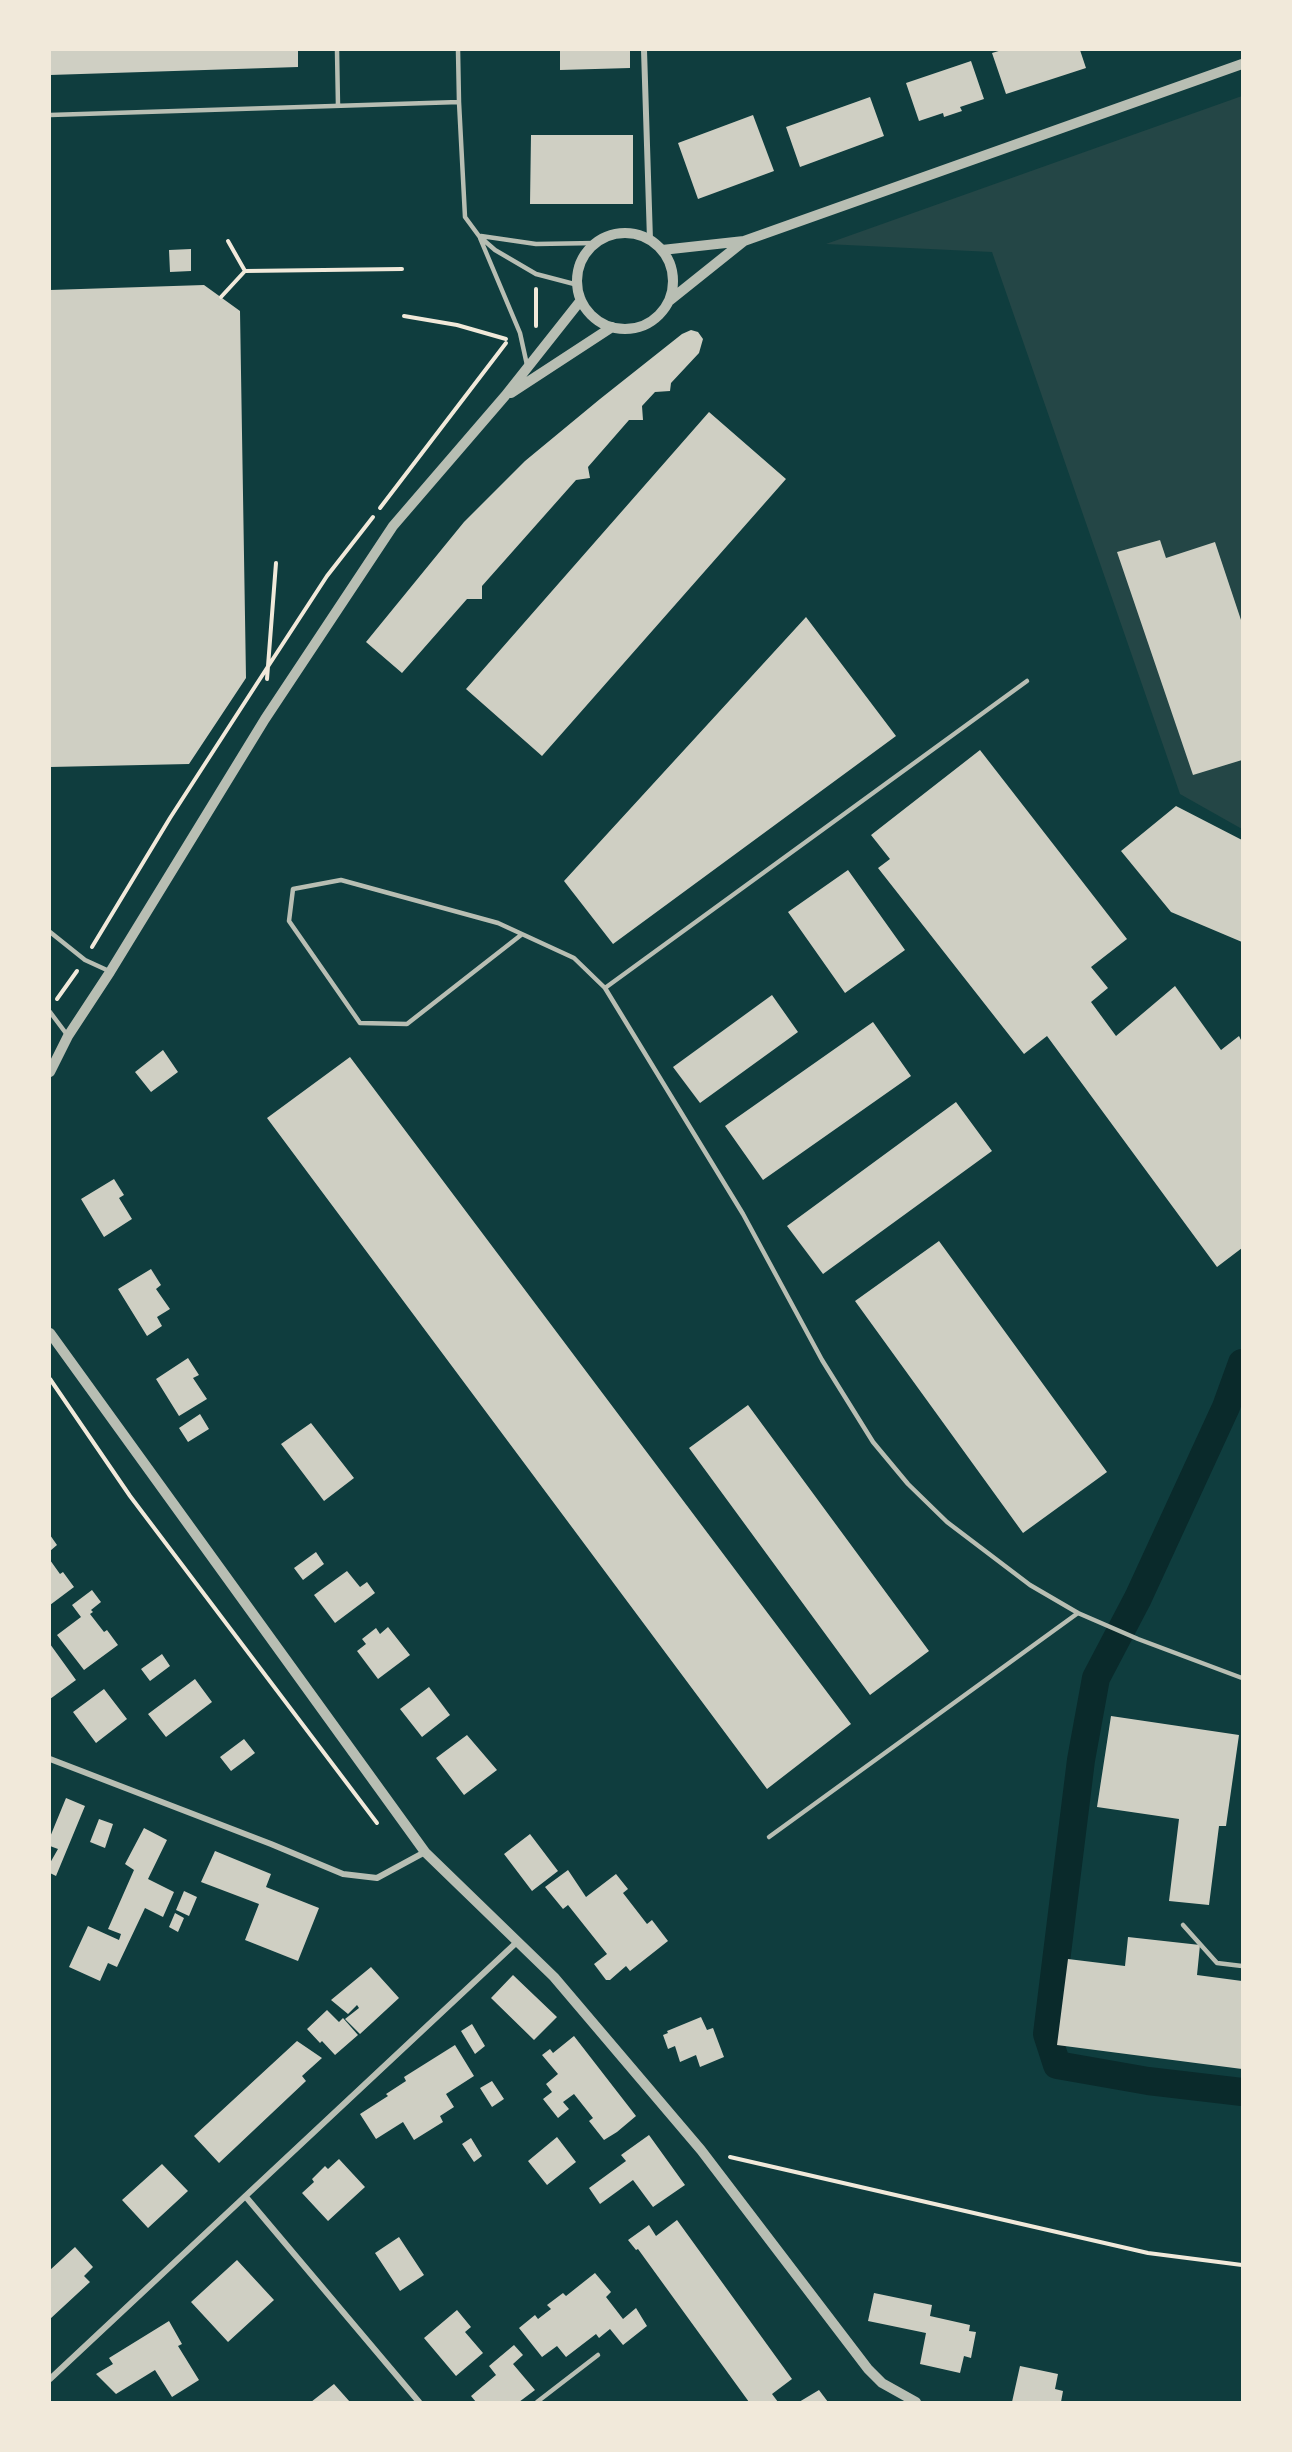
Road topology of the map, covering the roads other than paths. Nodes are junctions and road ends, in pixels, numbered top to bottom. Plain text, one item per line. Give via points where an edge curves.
1 (337, 50) edge
2 (458, 50) edge
3 (644, 50) edge
4 (1242, 64) edge
5 (459, 102) junction
6 (338, 106) junction
7 (50, 115) edge
8 (479, 236) junction
9 (650, 240) junction
10 (744, 241) junction
11 (596, 243) junction
12 (662, 250) junction
13 (578, 285) junction
14 (581, 300) junction
15 (669, 301) junction
16 (612, 327) junction
17 (527, 367) junction
18 (506, 396) junction
19 (1027, 681) dead end
20 (50, 932) edge
21 (521, 935) junction
22 (110, 972) junction
23 (605, 988) junction
24 (50, 1012) edge
25 (68, 1036) junction
26 (50, 1072) edge
27 (50, 1333) edge
28 (1078, 1613) junction
29 (1242, 1678) edge
30 (50, 1759) edge
31 (769, 1837) dead end
32 (425, 1852) junction
33 (1183, 1925) dead end
34 (519, 1941) junction
35 (1242, 1966) edge
36 (246, 2197) junction
37 (598, 2355) dead end
38 (50, 2379) edge
39 (419, 2403) edge
40 (537, 2403) edge
41 (916, 2403) edge

1 - 6 lane
2 - 5 lane
3 - 9 street
4 - 10 street
5 - 6 lane
5 - 8 lane via 465,217
6 - 7 lane
8 - 11 lane via 536,244
8 - 13 lane via 536,274
8 - 17 lane via 520,333
9 - 11 street via 623,233
9 - 12 street
10 - 12 street
10 - 15 street
11 - 13 street via 585,255
12 - 15 street via 673,274
13 - 14 street
14 - 16 street via 599,321
14 - 17 street
15 - 16 street via 652,321 639,327
16 - 18 street
17 - 18 street
18 - 22 street via 393,526 265,719
19 - 23 lane
20 - 22 lane via 85,960
21 - 21 lane via 498,923 342,880 293,889 290,921 360,1023 407,1024
21 - 23 lane via 574,958
22 - 25 street
23 - 28 lane via 743,1214 822,1360 873,1442 947,1522 1030,1585
24 - 25 lane
25 - 26 street
27 - 32 street
28 - 29 lane
28 - 31 lane
30 - 32 street via 343,1874 377,1878
32 - 34 street
33 - 35 lane via 1217,1964
34 - 36 street
34 - 41 street via 701,2150 868,2369 882,2383
36 - 38 street
36 - 39 street
37 - 40 lane

